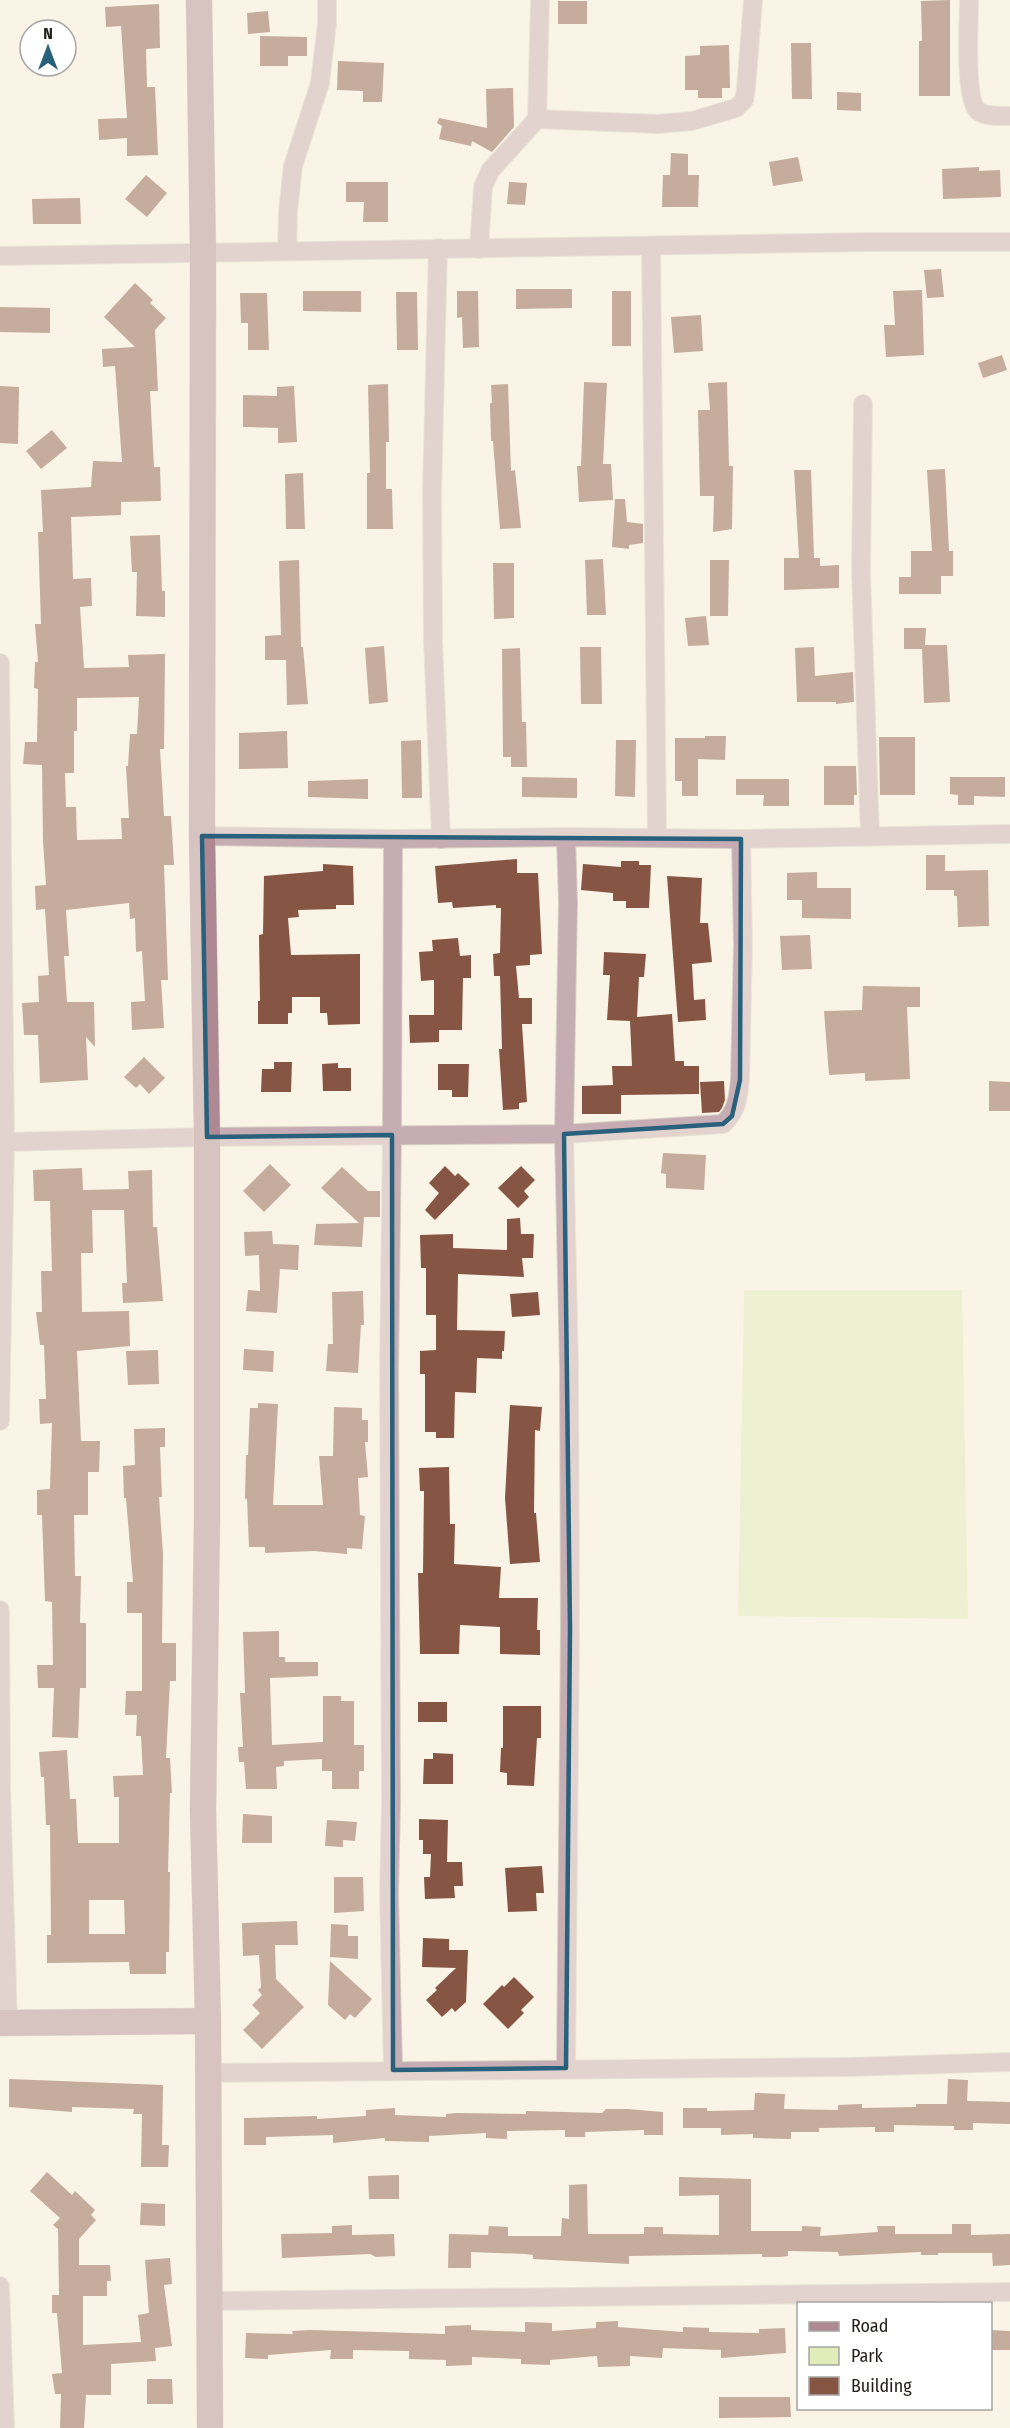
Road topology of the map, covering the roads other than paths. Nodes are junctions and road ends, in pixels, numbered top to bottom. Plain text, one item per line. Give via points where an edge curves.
1 (199, 0) edge
2 (327, 0) edge
3 (540, 0) edge
4 (753, 0) edge
5 (969, 0) edge
6 (1010, 116) edge
7 (537, 119) junction
8 (1010, 242) edge
9 (651, 246) junction
10 (438, 248) junction
11 (479, 249) junction
12 (287, 250) junction
13 (203, 254) junction
14 (0, 256) edge
15 (862, 404) dead end
16 (0, 663) edge
17 (1010, 834) edge
18 (202, 836) junction
19 (870, 836) junction
20 (566, 837) junction
21 (657, 837) junction
22 (393, 839) junction
23 (441, 839) junction
24 (741, 839) junction
25 (564, 1134) junction
26 (392, 1135) junction
27 (207, 1137) junction
28 (5, 1142) junction
29 (0, 1421) edge
30 (0, 1610) edge
31 (0, 1787) edge
32 (208, 2021) junction
33 (4, 2023) edge
34 (1010, 2062) edge
35 (566, 2068) junction
36 (393, 2070) junction
37 (206, 2073) junction
38 (0, 2286) edge
39 (1010, 2292) edge
40 (209, 2301) junction
41 (5, 2428) edge
42 (210, 2428) edge

1 - 13 street
2 - 12 street via 320,83 293,166
3 - 7 street
4 - 7 street via 746,89 744,100 736,108 692,122 658,124
5 - 6 street via 972,103 979,112
7 - 11 street via 490,171 483,187
8 - 9 street
9 - 11 street
9 - 21 street
10 - 11 street
10 - 12 street
10 - 23 street via 432,583
12 - 13 street
13 - 14 street
13 - 18 street
15 - 19 street via 861,572
16 - 28 street
17 - 19 street
18 - 22 street
18 - 27 street
19 - 24 street
20 - 21 street
20 - 23 street
20 - 25 street
21 - 24 street
22 - 23 street
22 - 26 street
24 - 25 street via 740,1080 732,1116 723,1124
25 - 26 street
25 - 35 street via 570,1380
26 - 27 street
26 - 36 street via 389,1894
27 - 28 street
27 - 32 street via 203,1810
28 - 29 street
30 - 31 street
31 - 33 street
32 - 33 street
32 - 37 street
34 - 35 street
35 - 36 street
36 - 37 street
37 - 40 street
38 - 41 street
39 - 40 street
40 - 42 street

